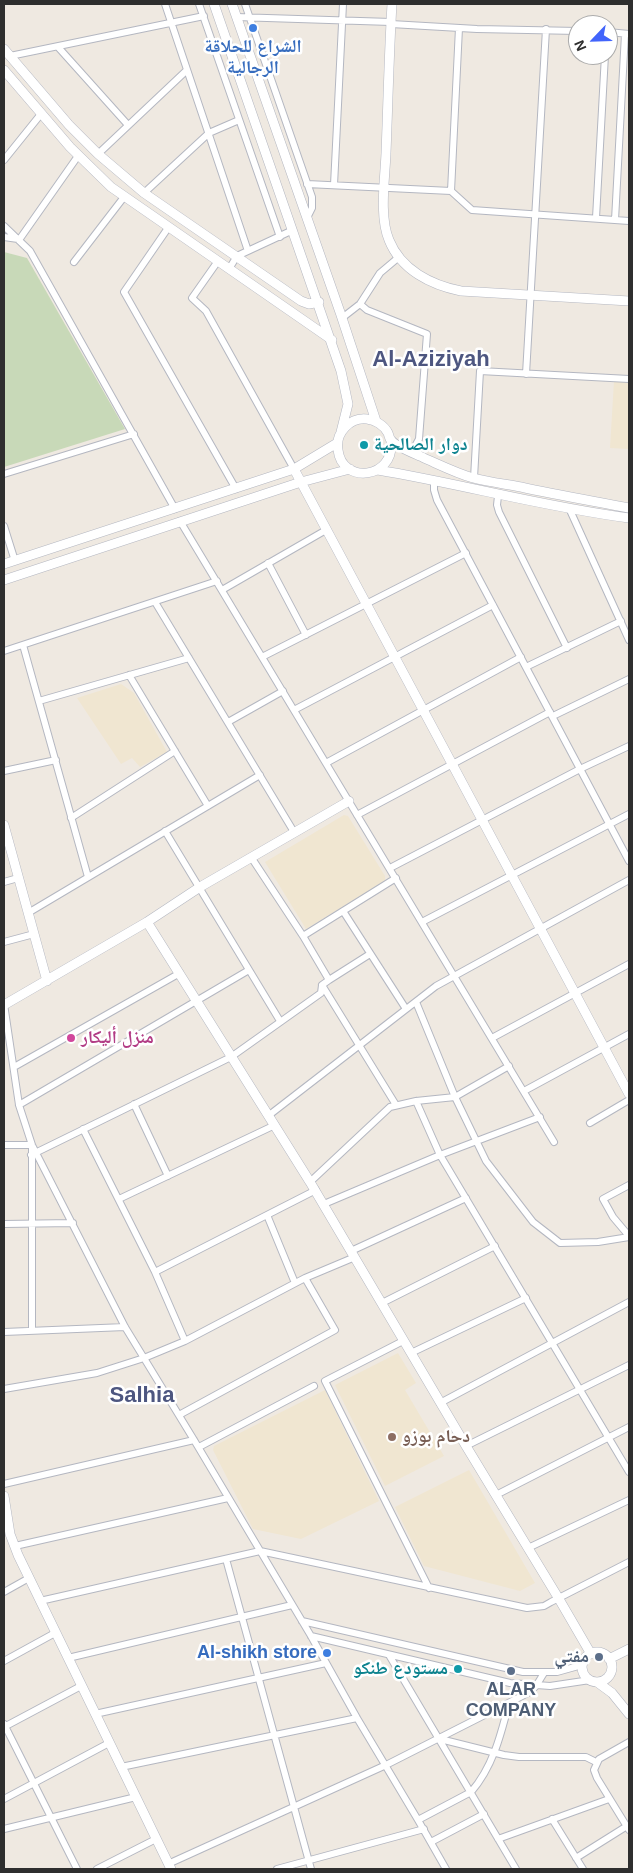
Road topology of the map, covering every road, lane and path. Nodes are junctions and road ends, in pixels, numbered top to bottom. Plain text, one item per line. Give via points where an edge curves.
1 (165, 4) edge
2 (199, 4) edge
3 (214, 4) edge
4 (232, 4) edge
5 (245, 4) edge
6 (343, 4) edge
7 (392, 4) edge
8 (204, 16) junction
9 (236, 17) junction
10 (250, 17) junction
11 (342, 20) junction
12 (172, 23) junction
13 (391, 23) junction
14 (459, 28) junction
15 (546, 29) junction
16 (568, 30) edge
17 (627, 34) edge
18 (58, 46) junction
19 (7, 53) edge
20 (604, 65) edge
21 (4, 70) edge
22 (187, 70) junction
23 (41, 114) junction
24 (239, 120) junction
25 (128, 126) junction
26 (208, 133) junction
27 (98, 154) junction
28 (78, 156) junction
29 (4, 160) edge
30 (307, 184) junction
31 (334, 185) junction
32 (384, 187) junction
33 (451, 191) junction
34 (144, 193) junction
35 (124, 197) junction
36 (534, 214) junction
37 (307, 218) junction
38 (596, 218) junction
39 (615, 220) junction
40 (629, 221) edge
41 (4, 226) edge
42 (168, 228) junction
43 (293, 230) junction
44 (4, 237) edge
45 (280, 237) junction
46 (19, 240) junction
47 (248, 251) junction
48 (237, 256) junction
49 (399, 257) junction
50 (218, 261) junction
51 (74, 262) dead end
52 (229, 269) junction
53 (530, 295) junction
54 (629, 301) edge
55 (319, 302) junction
56 (360, 304) junction
57 (342, 318) junction
58 (332, 340) junction
59 (526, 374) junction
60 (629, 379) edge
61 (376, 421) junction
62 (341, 432) junction
63 (134, 434) junction
64 (391, 440) junction
65 (337, 443) junction
66 (412, 452) junction
67 (294, 469) junction
68 (350, 469) junction
69 (378, 470) junction
70 (4, 474) edge
71 (474, 478) junction
72 (434, 481) junction
73 (301, 482) junction
74 (236, 489) junction
75 (498, 496) junction
76 (570, 508) junction
77 (629, 508) edge
78 (175, 509) junction
79 (629, 518) edge
80 (180, 521) junction
81 (4, 526) edge
82 (326, 530) junction
83 (466, 552) junction
84 (15, 561) junction
85 (268, 563) junction
86 (4, 564) edge
87 (4, 580) edge
88 (217, 581) junction
89 (222, 590) junction
90 (155, 602) junction
91 (366, 604) junction
92 (493, 605) junction
93 (621, 621) junction
94 (306, 634) junction
95 (629, 640) edge
96 (23, 645) junction
97 (566, 648) junction
98 (4, 651) edge
99 (262, 657) junction
100 (395, 657) junction
101 (521, 657) junction
102 (189, 658) junction
103 (526, 667) junction
104 (129, 675) junction
105 (629, 679) edge
106 (283, 691) junction
107 (39, 701) junction
108 (294, 710) junction
109 (423, 710) junction
110 (551, 714) junction
111 (228, 722) junction
112 (629, 746) edge
113 (175, 751) junction
114 (56, 760) junction
115 (326, 763) junction
116 (452, 765) junction
117 (580, 769) junction
118 (4, 771) edge
119 (260, 775) junction
120 (349, 801) junction
121 (208, 806) junction
122 (629, 814) edge
123 (357, 815) junction
124 (71, 818) junction
125 (483, 821) junction
126 (609, 824) junction
127 (4, 825) edge
128 (165, 832) junction
129 (294, 832) junction
130 (251, 857) junction
131 (629, 861) edge
132 (390, 868) junction
133 (512, 875) junction
134 (88, 877) junction
135 (18, 878) junction
136 (396, 878) junction
137 (629, 880) edge
138 (4, 882) edge
139 (200, 887) junction
140 (343, 911) junction
141 (28, 913) junction
142 (147, 922) junction
143 (422, 922) junction
144 (541, 929) junction
145 (34, 934) junction
146 (302, 936) junction
147 (4, 942) edge
148 (370, 954) junction
149 (629, 964) edge
150 (249, 970) junction
151 (180, 973) junction
152 (454, 976) junction
153 (329, 980) junction
154 (47, 981) junction
155 (322, 985) junction
156 (575, 993) junction
157 (197, 1000) junction
158 (416, 1002) junction
159 (4, 1005) edge
160 (406, 1009) junction
161 (280, 1021) junction
162 (629, 1034) edge
163 (492, 1038) junction
164 (360, 1046) junction
165 (604, 1048) junction
166 (231, 1057) junction
167 (509, 1066) junction
168 (14, 1067) junction
169 (524, 1091) junction
170 (629, 1094) edge
171 (455, 1096) junction
172 (629, 1100) edge
173 (416, 1101) junction
174 (134, 1104) junction
175 (19, 1105) junction
176 (396, 1105) junction
177 (268, 1116) junction
178 (540, 1117) junction
179 (590, 1123) dead end
180 (275, 1125) junction
181 (83, 1129) junction
182 (477, 1141) junction
183 (554, 1142) dead end
184 (32, 1144) junction
185 (4, 1145) edge
186 (34, 1154) junction
187 (440, 1155) junction
188 (168, 1176) junction
189 (310, 1182) junction
190 (629, 1185) edge
191 (316, 1190) junction
192 (466, 1198) junction
193 (119, 1199) junction
194 (324, 1204) junction
195 (267, 1215) junction
196 (73, 1223) junction
197 (4, 1224) edge
198 (32, 1224) junction
199 (629, 1237) edge
200 (495, 1246) junction
201 (353, 1254) junction
202 (155, 1272) junction
203 (305, 1278) junction
204 (295, 1283) junction
205 (526, 1298) junction
206 (629, 1302) edge
207 (382, 1303) junction
208 (125, 1327) junction
209 (32, 1331) junction
210 (4, 1332) edge
211 (185, 1340) junction
212 (404, 1341) junction
213 (552, 1342) junction
214 (411, 1353) junction
215 (144, 1358) junction
216 (629, 1365) edge
217 (314, 1386) dead end
218 (4, 1389) edge
219 (580, 1389) junction
220 (440, 1403) junction
221 (179, 1415) junction
222 (629, 1427) edge
223 (609, 1437) junction
224 (194, 1440) junction
225 (466, 1446) junction
226 (199, 1447) junction
227 (629, 1472) edge
228 (4, 1484) edge
229 (496, 1495) junction
230 (4, 1496) edge
231 (228, 1498) junction
232 (629, 1500) edge
233 (6, 1526) edge
234 (15, 1546) junction
235 (528, 1548) junction
236 (260, 1551) junction
237 (226, 1559) junction
238 (629, 1562) edge
239 (29, 1578) junction
240 (429, 1588) junction
241 (4, 1592) edge
242 (560, 1598) junction
243 (40, 1601) junction
244 (292, 1605) junction
245 (242, 1617) junction
246 (302, 1621) junction
247 (55, 1633) junction
248 (311, 1636) junction
249 (629, 1649) edge
250 (591, 1654) junction
251 (389, 1655) junction
252 (68, 1658) junction
253 (609, 1659) junction
254 (4, 1661) edge
255 (326, 1663) junction
256 (582, 1666) junction
257 (544, 1673) junction
258 (258, 1678) junction
259 (593, 1681) junction
260 (81, 1686) junction
261 (536, 1686) junction
262 (509, 1703) junction
263 (95, 1714) junction
264 (629, 1714) edge
265 (357, 1718) junction
266 (4, 1726) edge
267 (274, 1735) junction
268 (440, 1739) junction
269 (629, 1742) edge
270 (109, 1743) junction
271 (495, 1752) junction
272 (596, 1762) junction
273 (386, 1765) junction
274 (121, 1768) junction
275 (33, 1783) junction
276 (471, 1792) junction
277 (136, 1797) junction
278 (609, 1798) junction
279 (4, 1799) edge
280 (295, 1806) junction
281 (484, 1814) junction
282 (52, 1818) junction
283 (552, 1819) junction
284 (418, 1820) junction
285 (628, 1828) edge
286 (4, 1829) edge
287 (424, 1829) junction
288 (498, 1838) junction
289 (156, 1839) junction
290 (431, 1842) junction
291 (576, 1858) junction
292 (308, 1861) junction
293 (170, 1867) edge
294 (77, 1869) edge
295 (96, 1869) edge
296 (277, 1869) edge
297 (311, 1869) edge
298 (446, 1869) edge
299 (516, 1869) edge
300 (583, 1869) edge

1 - 12 street
2 - 8 street
3 - 43 street
4 - 9 street
5 - 10 street
6 - 11 street
7 - 13 street
8 - 12 street
8 - 24 street
9 - 10 street
9 - 37 street
10 - 11 street
10 - 30 street
11 - 13 street
11 - 31 street
12 - 18 street
12 - 22 street
13 - 14 street
13 - 32 street
14 - 15 street
14 - 33 street
15 - 16 street
15 - 36 street
17 - 39 street
18 - 19 street
18 - 25 street
19 - 27 street
20 - 38 street
21 - 23 street
22 - 25 street
22 - 26 street
23 - 28 street
23 - 29 street
24 - 26 street
24 - 45 street
25 - 27 street
26 - 34 street
26 - 47 street
27 - 34 street
28 - 35 street
28 - 46 street
30 - 31 street
30 - 37 street via 313,204
31 - 32 street
32 - 33 street
32 - 49 street via 387,232
33 - 36 street via 472,210
34 - 48 street
35 - 42 street
35 - 51 street
36 - 38 street
36 - 53 street
37 - 57 street
38 - 39 street
39 - 40 street
41 - 46 street
42 - 50 street
42 - 74 street via 124,292
43 - 45 street
43 - 55 street
44 - 46 street
45 - 47 street
46 - 63 street via 30,250
47 - 48 street
48 - 52 street
48 - 55 street via 305,303
49 - 53 street via 419,275 448,288
49 - 56 street via 380,273
50 - 52 street
50 - 67 street via 192,298 206,311
52 - 58 street
53 - 54 street
53 - 59 street
55 - 58 street
56 - 57 street
56 - 66 street via 367,310 427,334 419,439
57 - 61 street
58 - 62 street via 347,395
59 - 60 street
59 - 71 street via 480,371
61 - 62 street via 354,421
61 - 64 street via 386,429
62 - 65 street
63 - 70 street
63 - 78 street
64 - 66 street
64 - 69 street via 389,457
65 - 67 street
65 - 68 street via 340,458
66 - 71 street
67 - 73 street
67 - 74 street
68 - 69 street via 364,473
68 - 73 street
69 - 72 street
71 - 77 street
72 - 75 street
72 - 83 street via 437,500
73 - 80 street
73 - 82 street
74 - 78 street
75 - 76 street
75 - 97 street via 499,512
76 - 79 street
76 - 93 street
78 - 84 street
80 - 87 street
80 - 88 street
81 - 84 street
82 - 85 street
82 - 91 street
83 - 91 street
83 - 92 street
84 - 86 street
85 - 89 street
85 - 94 street
88 - 89 street
88 - 90 street
89 - 99 street
90 - 96 street
90 - 102 street
91 - 94 street
91 - 100 street
92 - 100 street
92 - 101 street
93 - 95 street
93 - 97 street
94 - 99 street
96 - 98 street
96 - 107 street
97 - 103 street
99 - 106 street
100 - 108 street
100 - 109 street
101 - 103 street
101 - 109 street
102 - 104 street
102 - 111 street
103 - 110 street
104 - 107 street
104 - 113 street
105 - 110 street
106 - 108 street
106 - 111 street
107 - 114 street
108 - 115 street
109 - 115 street
109 - 116 street
110 - 116 street
110 - 117 street
111 - 119 street
112 - 117 street
113 - 121 street
113 - 124 street
114 - 118 street
114 - 124 street
115 - 120 street
116 - 123 street
116 - 125 street
117 - 125 street
117 - 126 street
119 - 121 street
119 - 129 street
120 - 123 street
120 - 129 street
121 - 128 street
122 - 126 street
123 - 132 street
124 - 134 street
125 - 132 street
125 - 133 street
126 - 131 street
126 - 133 street
127 - 135 street
128 - 134 street
128 - 139 street
129 - 130 street
130 - 139 street
130 - 146 street
132 - 136 street
133 - 143 street
133 - 144 street
134 - 141 street
135 - 138 street
135 - 141 street
136 - 140 street
136 - 143 street
137 - 144 street
139 - 142 street
139 - 150 street
140 - 146 street
140 - 148 street
141 - 145 street
142 - 151 street
142 - 154 street
143 - 152 street
144 - 152 street
144 - 156 street
145 - 147 street
145 - 154 street
146 - 153 street
148 - 153 street
148 - 160 street
149 - 156 street
150 - 157 street
150 - 161 street
151 - 157 street
151 - 168 street
152 - 158 street
152 - 163 street
153 - 155 street
154 - 159 street
155 - 161 street via 321,993
155 - 164 street
156 - 163 street
156 - 165 street
157 - 166 street
157 - 175 street
158 - 160 street
158 - 171 street
159 - 168 street
160 - 164 street
161 - 166 street
162 - 165 street
163 - 167 street
164 - 176 street
164 - 177 street
165 - 169 street
165 - 170 street
166 - 174 street
166 - 177 street
167 - 169 street
167 - 171 street
168 - 175 street
169 - 178 street
171 - 173 street
171 - 182 street
172 - 179 street
173 - 176 street
173 - 187 street
174 - 181 street
174 - 188 street
175 - 184 street
176 - 189 street via 390,1107
177 - 180 street
178 - 182 street
178 - 183 street
180 - 188 street
180 - 189 street
181 - 186 street
181 - 193 street
182 - 187 street
182 - 199 street via 490,1168 533,1222 560,1243
184 - 185 street
184 - 186 street
186 - 196 street
186 - 198 street
187 - 192 street
187 - 194 street
188 - 193 street
189 - 191 street
190 - 199 street via 603,1199
191 - 194 street
191 - 195 street
192 - 200 street
192 - 201 street
193 - 202 street
194 - 201 street
195 - 202 street
195 - 204 street
196 - 198 street
196 - 208 street
197 - 198 street
198 - 209 street
200 - 205 street
200 - 207 street
201 - 203 street
201 - 207 street
202 - 211 street
203 - 204 street
203 - 221 street via 335,1330
204 - 211 street
205 - 213 street
205 - 214 street
206 - 213 street
207 - 212 street
208 - 209 street
208 - 215 street
209 - 210 street
211 - 215 street
212 - 214 street
212 - 240 street via 325,1381
213 - 219 street
213 - 220 street
214 - 220 street
215 - 218 street via 97,1373
215 - 221 street
216 - 219 street
217 - 226 street
219 - 223 street
219 - 225 street
220 - 225 street
221 - 224 street
222 - 223 street
223 - 227 street
223 - 229 street
224 - 226 street
224 - 228 street
225 - 229 street
226 - 231 street
229 - 235 street
230 - 233 street
231 - 234 street
231 - 236 street
232 - 235 street
233 - 234 street
234 - 239 street
235 - 242 street
236 - 237 street
236 - 240 street
236 - 244 street
237 - 243 street
237 - 245 street
238 - 242 street
239 - 241 street
239 - 243 street
240 - 242 street via 527,1608 544,1606
242 - 250 street
243 - 247 street
244 - 245 street
244 - 246 street
245 - 252 street
245 - 258 street
246 - 248 street
246 - 257 street via 512,1670
247 - 252 street
247 - 254 street
248 - 251 street
248 - 255 street
249 - 253 street
250 - 253 street via 601,1653
250 - 256 street
251 - 261 street
251 - 268 street
252 - 260 street
253 - 259 street via 612,1666 609,1676
255 - 258 street
255 - 265 street
256 - 257 street
256 - 259 street via 584,1674
257 - 261 street
258 - 263 street
258 - 267 street
259 - 261 street
259 - 264 street via 612,1693
260 - 263 street
260 - 266 street
261 - 262 street
262 - 268 street
262 - 271 street
263 - 270 street
265 - 267 street
265 - 273 street
266 - 275 street
267 - 274 street
267 - 280 street
268 - 271 street
268 - 273 street
268 - 276 street
269 - 272 street
270 - 274 street
270 - 275 street
271 - 272 street via 519,1757 586,1757
271 - 276 street
272 - 278 street via 595,1774
273 - 280 street
273 - 284 street
274 - 277 street
275 - 279 street
275 - 282 street
276 - 281 street
276 - 284 street
277 - 282 street
277 - 289 street
278 - 283 street
278 - 285 street
280 - 292 street
280 - 293 street
281 - 288 street
281 - 290 street
282 - 286 street
282 - 294 street
283 - 288 street
283 - 291 street
284 - 287 street
285 - 291 street
287 - 290 street
287 - 292 street
288 - 299 street
289 - 293 street
289 - 295 street
290 - 298 street
291 - 300 street
292 - 296 street
292 - 297 street

